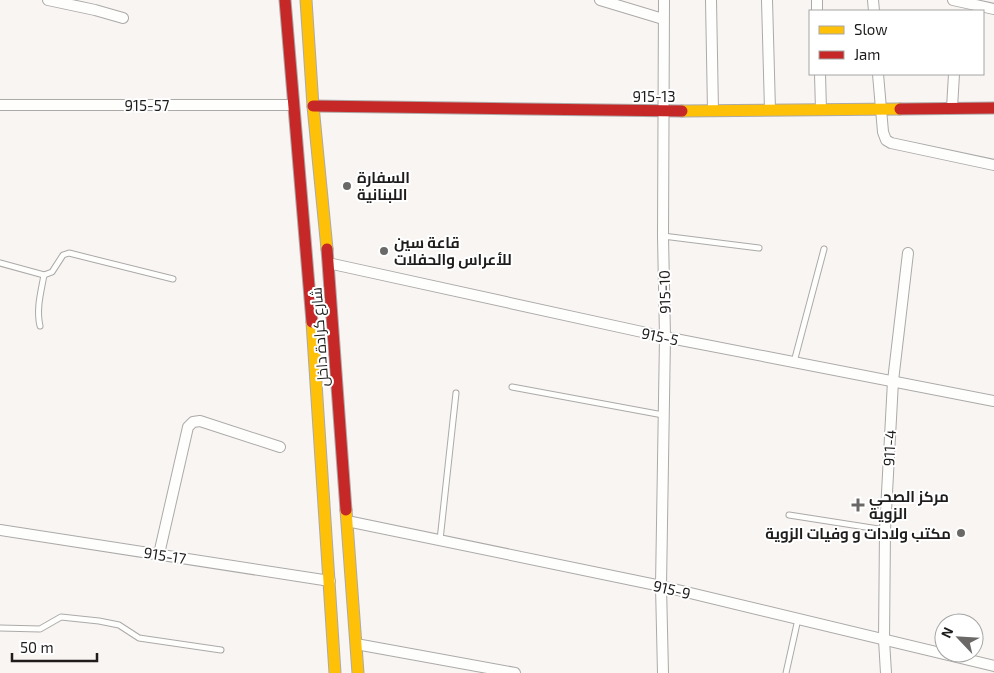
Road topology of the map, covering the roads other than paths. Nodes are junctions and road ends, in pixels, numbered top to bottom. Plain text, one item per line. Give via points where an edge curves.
1 (48, 0) edge
2 (285, 0) edge
3 (306, 0) edge
4 (600, 0) edge
5 (664, 0) edge
6 (711, 0) edge
7 (767, 0) edge
8 (956, 4) edge
9 (994, 8) edge
10 (123, 18) dead end
11 (664, 19) junction
12 (820, 75) edge
13 (878, 75) edge
14 (954, 75) edge
15 (0, 105) edge
16 (294, 105) junction
17 (313, 106) junction
18 (952, 108) junction
19 (994, 108) edge
20 (880, 109) junction
21 (770, 110) junction
22 (821, 110) junction
23 (713, 111) junction
24 (663, 112) junction
25 (994, 165) edge
26 (663, 236) junction
27 (759, 248) dead end
28 (824, 249) dead end
29 (908, 254) dead end
30 (0, 263) edge
31 (329, 267) junction
32 (309, 273) junction
33 (44, 275) junction
34 (173, 279) dead end
35 (40, 326) dead end
36 (666, 337) junction
37 (794, 362) junction
38 (893, 381) junction
39 (512, 387) dead end
40 (456, 392) dead end
41 (994, 401) edge
42 (663, 415) junction
43 (280, 447) dead end
44 (789, 515) dead end
45 (347, 521) junction
46 (0, 530) edge
47 (885, 530) junction
48 (348, 534) junction
49 (327, 535) junction
50 (440, 541) junction
51 (160, 554) junction
52 (330, 581) junction
53 (661, 586) junction
54 (798, 620) junction
55 (0, 628) edge
56 (884, 640) junction
57 (356, 644) junction
58 (221, 650) dead end
59 (994, 666) edge
60 (335, 673) edge
61 (358, 673) edge
62 (515, 673) edge
63 (663, 673) edge
64 (786, 673) edge
65 (886, 673) edge

1 - 10 street
2 - 16 main road, شارع كرادة داخل
3 - 17 main road, شارع كرادة داخل
4 - 11 street
5 - 11 street, 915-10
6 - 23 street
7 - 21 street
8 - 9 street
11 - 24 street, 915-10
12 - 22 street
13 - 20 street
14 - 18 street
15 - 16 street, 915-57
16 - 32 main road, شارع كرادة داخل
17 - 24 main road, 915-13
17 - 31 main road, شارع كرادة داخل
18 - 19 main road, 915-13
18 - 20 main road, 915-13
20 - 22 main road, 915-13
20 - 25 street via 882,132 891,143
21 - 22 main road, 915-13
21 - 23 main road, 915-13
23 - 24 main road, 915-13
24 - 26 street, 915-10
26 - 27 lane
26 - 36 street, 915-10
28 - 37 lane
29 - 38 street, 911-4
30 - 33 lane
31 - 32 main road
31 - 36 street, 915-5
31 - 45 main road, شارع كرادة داخل
32 - 49 main road, شارع كرادة داخل
33 - 34 lane via 52,272 69,253
33 - 35 lane via 37,316
36 - 37 street, 915-5
36 - 42 street, 915-10
37 - 38 street, 915-5
38 - 41 street, 915-5
38 - 47 street, 911-4
39 - 42 lane
40 - 50 lane
42 - 53 street, 915-10
43 - 51 street via 200,421 193,422 188,427
44 - 47 lane
45 - 48 main road, شارع كرادة داخل
45 - 50 street, 915-9
46 - 51 street, 915-17
47 - 56 street, 911-4
48 - 49 main road
48 - 57 main road, شارع كرادة داخل
49 - 52 main road, شارع كرادة داخل
50 - 53 street, 915-9
51 - 52 street, 915-17
52 - 60 main road, شارع كرادة داخل
53 - 54 street, 915-9
53 - 63 street, 915-10
54 - 56 street, 915-9
54 - 64 lane
55 - 58 lane via 40,629 61,617 119,625 139,638
56 - 59 street, 915-9
56 - 65 street, 911-4
57 - 61 main road, شارع كرادة داخل
57 - 62 street

